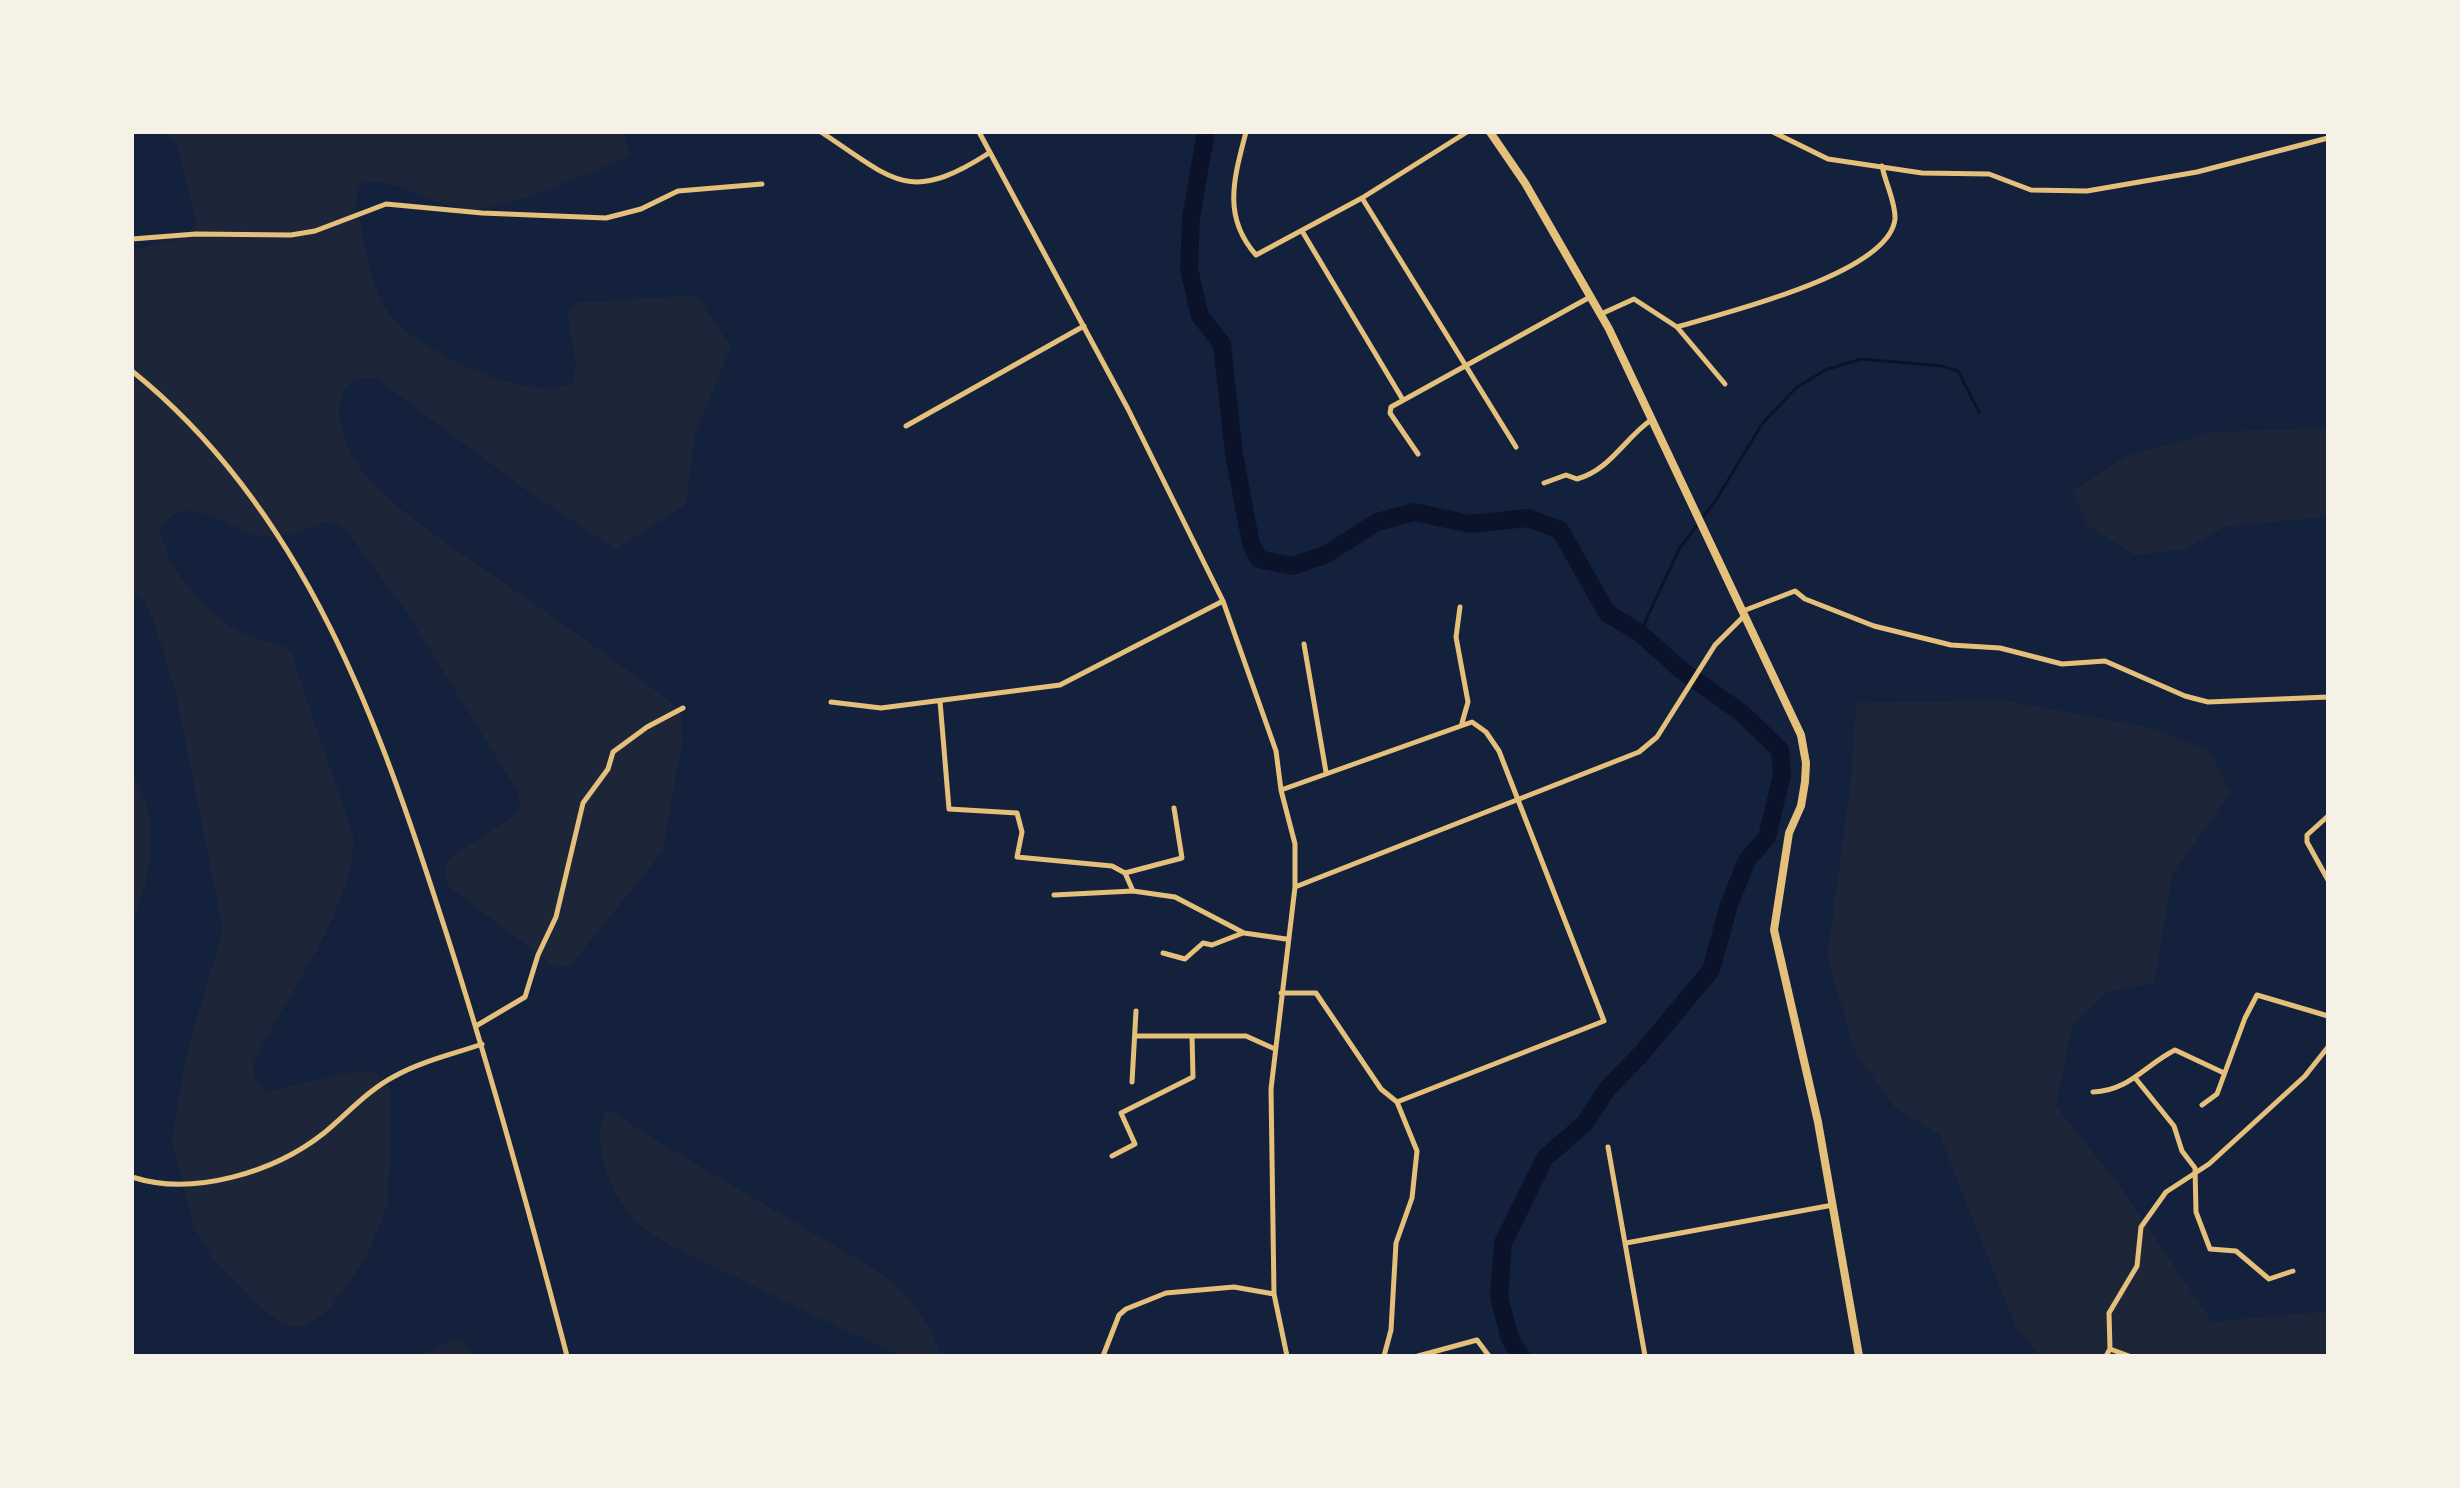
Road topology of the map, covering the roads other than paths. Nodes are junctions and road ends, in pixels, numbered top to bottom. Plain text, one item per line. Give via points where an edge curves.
1 (821, 132) edge
2 (979, 132) edge
3 (1246, 132) edge
4 (1467, 132) edge
5 (1490, 132) edge
6 (1773, 132) edge
7 (2328, 138) edge
8 (989, 153) junction
9 (1882, 166) junction
10 (762, 184) dead end
11 (1362, 198) junction
12 (1302, 231) junction
13 (132, 239) edge
14 (1590, 297) junction
15 (1600, 314) junction
16 (1084, 326) junction
17 (1677, 327) junction
18 (1466, 367) junction
19 (132, 371) edge
20 (1725, 384) dead end
21 (1403, 400) junction
22 (1651, 420) junction
23 (906, 426) dead end
24 (1516, 447) dead end
25 (1418, 454) dead end
26 (1544, 483) dead end
27 (1223, 601) junction
28 (1460, 607) dead end
29 (1743, 613) junction
30 (1304, 644) dead end
31 (2328, 697) edge
32 (940, 701) junction
33 (831, 702) dead end
34 (683, 708) dead end
35 (1462, 723) junction
36 (1326, 772) junction
37 (1281, 790) junction
38 (1518, 800) junction
39 (1174, 808) dead end
40 (2328, 816) edge
41 (1125, 873) junction
42 (2328, 880) edge
43 (1295, 887) junction
44 (1133, 891) junction
45 (1054, 895) dead end
46 (1244, 933) junction
47 (1286, 939) junction
48 (1163, 953) dead end
49 (1281, 993) junction
50 (1136, 1011) dead end
51 (2328, 1016) edge
52 (476, 1026) junction
53 (1135, 1036) junction
54 (1192, 1036) junction
55 (482, 1044) junction
56 (2328, 1047) edge
57 (1275, 1049) junction
58 (2224, 1073) junction
59 (2136, 1079) junction
60 (1132, 1082) dead end
61 (2093, 1092) dead end
62 (1397, 1102) junction
63 (2202, 1105) dead end
64 (1608, 1147) dead end
65 (1112, 1156) dead end
66 (2195, 1173) junction
67 (132, 1177) edge
68 (1833, 1205) junction
69 (1626, 1243) junction
70 (2293, 1271) dead end
71 (1274, 1294) junction
72 (2110, 1349) junction
73 (567, 1356) edge
74 (1103, 1356) edge
75 (1287, 1356) edge
76 (1384, 1356) edge
77 (1418, 1356) edge
78 (1489, 1356) edge
79 (1645, 1356) edge
80 (1859, 1356) edge
81 (2106, 1356) edge
82 (2129, 1356) edge

1 - 8 street via 907,183 923,185
2 - 8 street
3 - 12 street via 1233,200 1239,236 1256,255
4 - 11 street
5 - 14 main road
6 - 9 street via 1828,159
7 - 9 street via 2197,172 2087,191 2031,190 1989,174
8 - 16 street
9 - 17 street via 1895,220 1873,255 1782,295
10 - 13 street via 678,191 606,218 386,204 291,235
11 - 12 street
11 - 18 street
12 - 21 street
14 - 15 main road
14 - 18 street
15 - 17 street via 1634,299
15 - 22 main road
16 - 23 street
16 - 27 street
17 - 20 street
18 - 21 street
18 - 24 street
19 - 52 street via 233,473 270,522 311,592 373,715
21 - 25 street via 1389,411
22 - 26 street via 1603,469
22 - 29 main road
27 - 32 street via 1060,685
27 - 37 street via 1276,751
28 - 35 street via 1456,637 1468,702
29 - 31 street via 1795,591 1915,638 2000,648 2062,664 2105,661 2208,702
29 - 38 street via 1715,645 1657,737 1639,752
29 - 68 main road via 1801,735 1806,763 1774,930
30 - 36 street
32 - 33 street via 881,708
32 - 41 street via 949,809 1017,813 1022,832 1017,857 1112,866
34 - 52 street via 613,752 577,817 556,917 525,997
35 - 36 street
35 - 38 street via 1472,722 1486,732
36 - 37 street
37 - 43 street via 1295,844
38 - 43 street
38 - 62 street via 1604,1021
39 - 41 street via 1182,858
40 - 42 street via 2307,835
41 - 44 street
43 - 47 street
44 - 45 street
44 - 46 street via 1175,897
46 - 47 street
46 - 48 street via 1212,945 1203,943 1185,959
47 - 49 street
49 - 57 street
49 - 62 street via 1316,993 1381,1089
50 - 53 street
51 - 58 street via 2257,995
52 - 55 street
53 - 54 street
53 - 60 street
54 - 57 street via 1246,1036
54 - 65 street via 1193,1077 1121,1113 1135,1144
55 - 67 street via 394,1076 283,1160 226,1178 170,1183
55 - 73 street
56 - 66 street via 2305,1076
57 - 71 street
58 - 59 street via 2175,1050
58 - 63 street via 2217,1094
59 - 61 street via 2110,1092
59 - 66 street via 2174,1126
62 - 76 street via 1417,1151 1417,1172 1396,1243 1391,1330
64 - 69 street
66 - 70 street via 2196,1212 2210,1249 2236,1251 2269,1279
66 - 72 street via 2166,1192 2141,1227 2137,1266 2109,1313
68 - 69 street
68 - 80 main road
69 - 79 street
71 - 74 street via 1234,1287 1166,1293 1119,1315
71 - 75 street
72 - 81 street
72 - 82 street
77 - 78 street via 1477,1340

